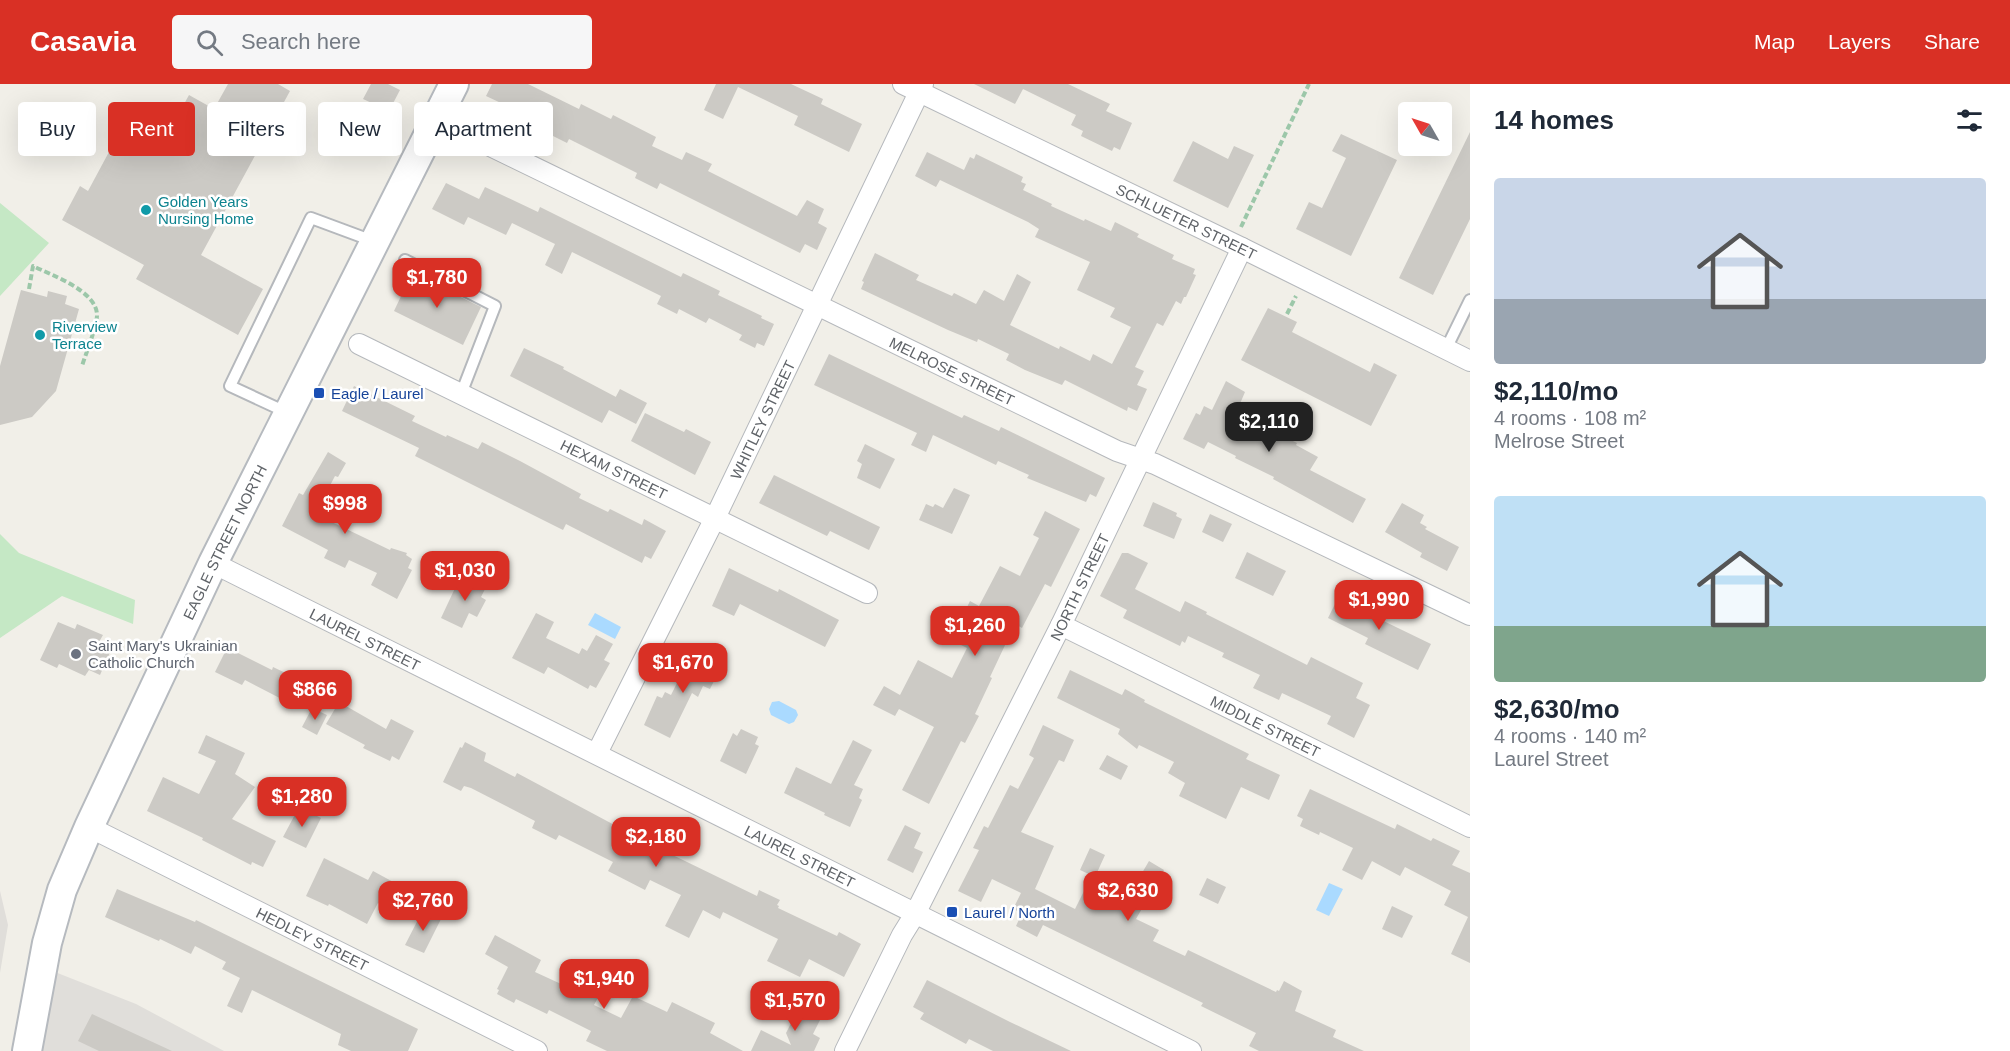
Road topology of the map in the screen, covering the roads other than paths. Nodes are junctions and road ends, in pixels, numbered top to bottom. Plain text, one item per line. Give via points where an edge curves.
1 (454, 84) edge
2 (915, 86) edge
3 (445, 102) edge
4 (418, 156) edge
5 (510, 156) edge
6 (1240, 240) junction
7 (376, 242) junction
8 (405, 260) dead end
9 (1470, 300) edge
10 (818, 305) junction
11 (359, 344) dead end
12 (1446, 349) junction
13 (1470, 361) edge
14 (461, 394) junction
15 (289, 414) junction
16 (1140, 459) junction
17 (715, 518) junction
18 (213, 563) junction
19 (867, 593) dead end
20 (1470, 615) edge
21 (1061, 625) junction
22 (597, 753) junction
23 (89, 827) junction
24 (1470, 827) edge
25 (915, 914) junction
26 (27, 1051) edge
27 (537, 1051) edge
28 (846, 1051) edge
29 (1191, 1051) edge

1 - 3 main road, EAGLE STREET NORTH
2 - 6 street, SCHLUETER STREET
2 - 10 street, WHITLEY STREET
4 - 7 main road, EAGLE STREET NORTH
5 - 10 street, MELROSE STREET
6 - 12 street, SCHLUETER STREET
6 - 16 street, NORTH STREET
7 - 15 main road, EAGLE STREET NORTH
7 - 15 lane via 311,218 230,386
8 - 14 lane via 495,306
9 - 12 lane
10 - 16 street, MELROSE STREET
10 - 17 street, WHITLEY STREET
11 - 14 street, HEXAM STREET
12 - 13 street, SCHLUETER STREET
14 - 17 street, HEXAM STREET
15 - 18 main road, EAGLE STREET NORTH
16 - 20 street, MELROSE STREET
16 - 21 street, NORTH STREET
17 - 19 street, HEXAM STREET
17 - 22 street, WHITLEY STREET
18 - 22 street, LAUREL STREET
18 - 23 main road, EAGLE STREET NORTH
21 - 24 street, MIDDLE STREET
21 - 25 street, NORTH STREET
22 - 25 street, LAUREL STREET
23 - 26 main road, EAGLE STREET NORTH via 62,890 47,943
23 - 27 street, HEDLEY STREET
25 - 28 street, NORTH STREET
25 - 29 street, LAUREL STREET

